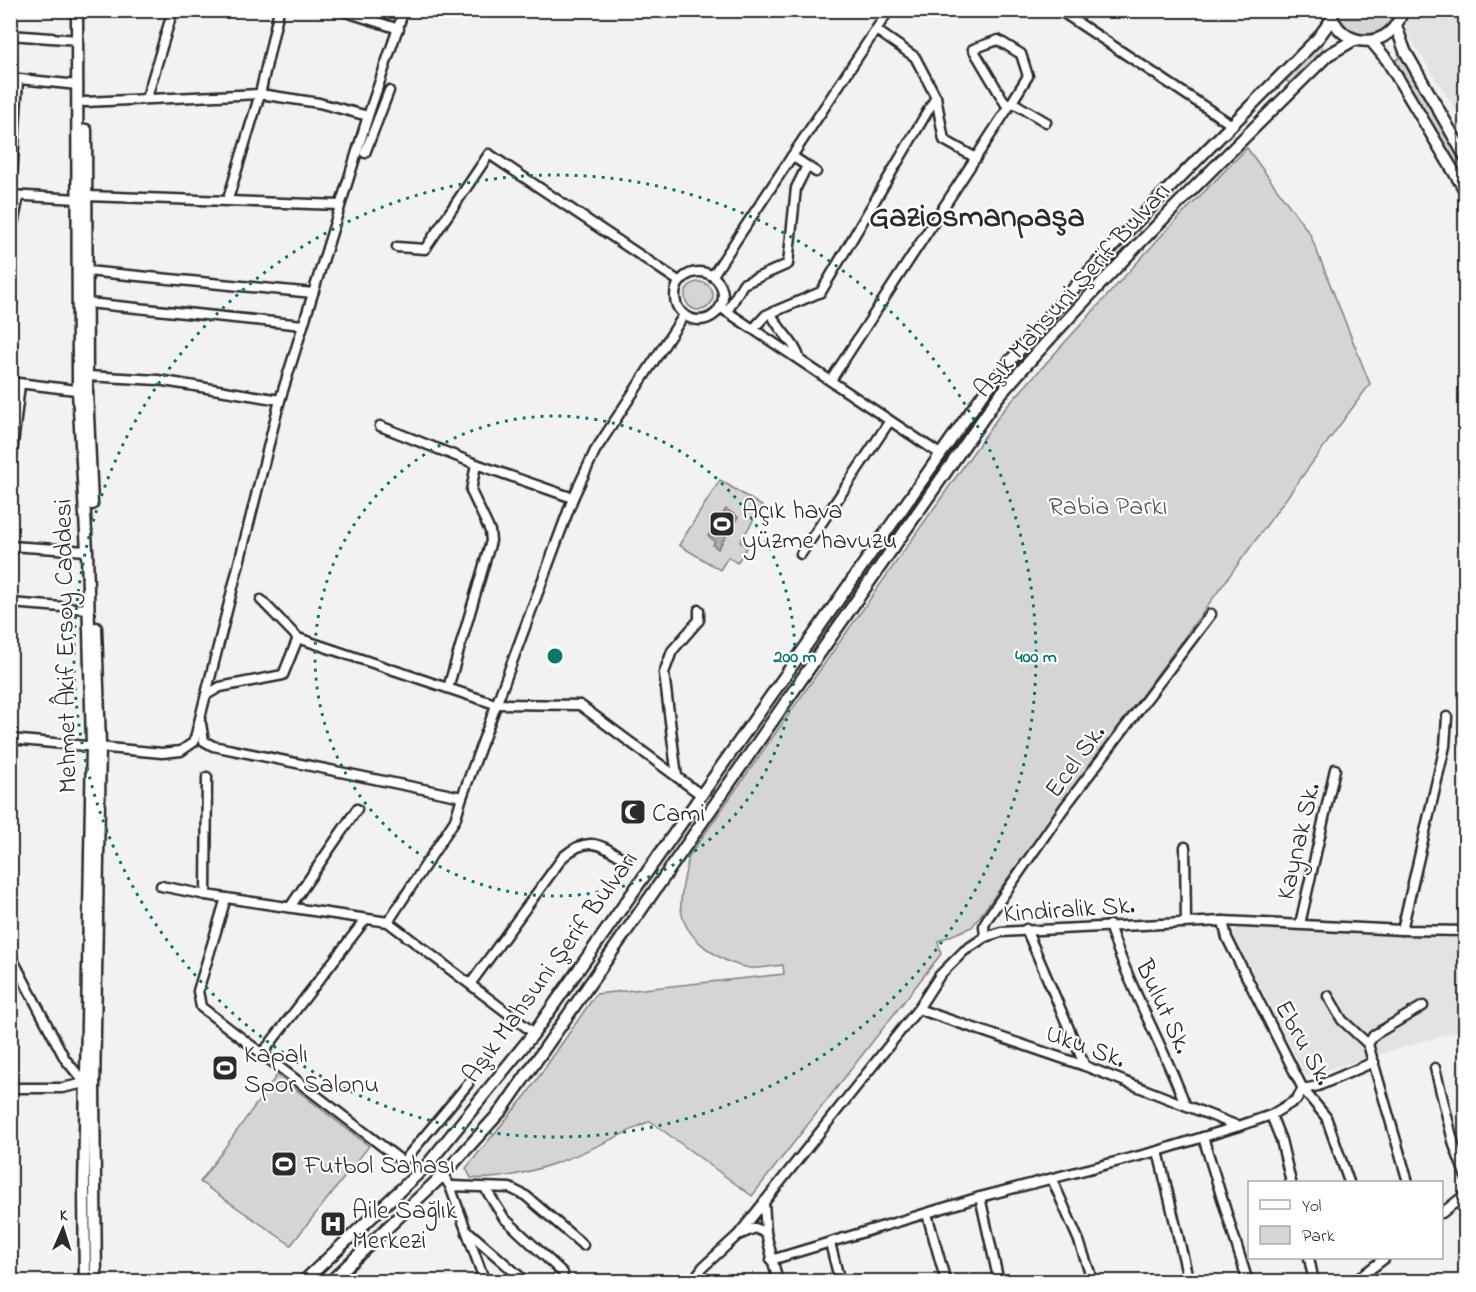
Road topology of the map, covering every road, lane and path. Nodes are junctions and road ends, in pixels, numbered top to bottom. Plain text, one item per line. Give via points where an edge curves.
1 (77, 10) edge
2 (84, 10) edge
3 (172, 10) edge
4 (279, 10) edge
5 (340, 10) edge
6 (404, 10) edge
7 (889, 10) edge
8 (1059, 10) edge
9 (1402, 10) edge
10 (1331, 15) edge
11 (1396, 26) junction
12 (399, 29) junction
13 (876, 30) junction
14 (10, 34) edge
15 (78, 40) junction
16 (1354, 40) junction
17 (1372, 42) junction
18 (14, 79) edge
19 (78, 85) junction
20 (389, 91) dead end
21 (260, 94) junction
22 (147, 97) junction
23 (936, 97) junction
24 (85, 102) junction
25 (1010, 105) junction
26 (12, 114) edge
27 (368, 116) junction
28 (1046, 122) dead end
29 (1232, 124) junction
30 (365, 153) dead end
31 (792, 156) junction
32 (976, 158) junction
33 (1466, 159) edge
34 (807, 166) junction
35 (816, 172) dead end
36 (1466, 192) edge
37 (13, 195) edge
38 (82, 197) junction
39 (228, 199) junction
40 (340, 205) junction
41 (10, 238) edge
42 (397, 248) dead end
43 (87, 271) junction
44 (713, 275) junction
45 (680, 282) junction
46 (313, 293) junction
47 (88, 303) junction
48 (724, 309) junction
49 (771, 313) junction
50 (684, 315) junction
51 (303, 325) junction
52 (753, 329) junction
53 (800, 360) junction
54 (87, 376) junction
55 (831, 380) junction
56 (10, 382) edge
57 (20, 384) junction
58 (83, 391) junction
59 (280, 400) junction
60 (889, 422) junction
61 (380, 426) dead end
62 (940, 454) junction
63 (476, 464) junction
64 (10, 471) edge
65 (573, 498) junction
66 (10, 546) edge
67 (87, 551) junction
68 (801, 554) dead end
69 (261, 600) dead end
70 (10, 603) edge
71 (88, 609) junction
72 (699, 610) dead end
73 (1211, 614) dead end
74 (298, 638) junction
75 (448, 688) junction
76 (208, 694) junction
77 (495, 704) junction
78 (1447, 717) dead end
79 (201, 724) junction
80 (10, 739) edge
81 (96, 745) junction
82 (1335, 768) dead end
83 (207, 777) dead end
84 (677, 777) junction
85 (700, 794) junction
86 (462, 797) junction
87 (357, 809) dead end
88 (1185, 847) dead end
89 (626, 860) dead end
90 (161, 886) dead end
91 (206, 896) junction
92 (226, 898) junction
93 (290, 908) junction
94 (365, 920) junction
95 (1223, 921) junction
96 (388, 922) junction
97 (1186, 922) junction
98 (1300, 924) junction
99 (1109, 925) junction
100 (1026, 928) junction
101 (1402, 930) junction
102 (1466, 931) edge
103 (985, 937) junction
104 (10, 954) edge
105 (471, 983) junction
106 (1328, 996) dead end
107 (1423, 1006) dead end
108 (918, 1009) junction
109 (534, 1033) junction
110 (1368, 1044) junction
111 (262, 1054) junction
112 (1374, 1062) junction
113 (1085, 1066) junction
114 (1435, 1068) dead end
115 (85, 1083) junction
116 (468, 1084) dead end
117 (10, 1088) edge
118 (1303, 1089) junction
119 (1185, 1104) junction
120 (1271, 1115) junction
121 (1239, 1126) junction
122 (1203, 1137) junction
123 (1158, 1151) junction
124 (428, 1164) junction
125 (443, 1175) junction
126 (1466, 1177) edge
127 (1052, 1179) junction
128 (1292, 1181) edge
129 (1349, 1181) edge
130 (1408, 1181) edge
131 (450, 1186) junction
132 (485, 1188) junction
133 (1466, 1194) edge
134 (980, 1197) junction
135 (764, 1202) junction
136 (1443, 1212) edge
137 (927, 1214) junction
138 (469, 1233) junction
139 (766, 1233) junction
140 (738, 1235) junction
141 (830, 1243) junction
142 (583, 1245) dead end
143 (1309, 1259) edge
144 (1382, 1259) edge
145 (771, 1260) junction
146 (563, 1273) dead end
147 (85, 1281) edge
148 (96, 1281) edge
149 (303, 1281) edge
150 (330, 1281) edge
151 (485, 1281) edge
152 (526, 1281) edge
153 (693, 1281) edge
154 (778, 1281) edge
155 (840, 1281) edge
156 (946, 1281) edge
157 (999, 1281) edge
158 (1093, 1281) edge
159 (1189, 1281) edge
160 (1248, 1281) edge
161 (1314, 1281) edge
162 (1354, 1281) edge

1 - 15 main road, Mehmet Âkif Ersoy Caddesi
2 - 24 main road, Mehmet Âkif Ersoy Caddesi
3 - 22 street
4 - 21 street
5 - 12 street
6 - 12 street
7 - 13 street
8 - 29 street
9 - 11 main road
10 - 16 main road via 1341,32
10 - 29 main road, Aşık Mahsuni Şerif Bulvarı via 1318,38
11 - 17 main road
11 - 33 main road via 1405,51
12 - 27 street
13 - 23 street via 915,57
13 - 31 street
14 - 15 street
15 - 19 main road, Mehmet Âkif Ersoy Caddesi
16 - 17 main road
16 - 125 main road, Aşık Mahsuni Şerif Bulvarı via 1329,55 1172,208 998,397 502,1110
17 - 36 main road via 1387,60
18 - 19 street
18 - 26 street
19 - 38 main road, Mehmet Âkif Ersoy Caddesi
20 - 30 street
21 - 22 street
21 - 27 street
21 - 39 street
22 - 24 street
23 - 32 street via 944,140
23 - 49 street via 821,292
24 - 38 main road, Mehmet Âkif Ersoy Caddesi
25 - 25 street via 973,49 998,40 1021,54 1028,76
25 - 28 street
25 - 32 street
26 - 37 street
27 - 40 street
29 - 62 main road, Aşık Mahsuni Şerif Bulvarı via 1071,290 1018,350
31 - 34 street
31 - 44 street
32 - 55 street
34 - 35 street
34 - 48 street via 796,188 788,264 743,284
37 - 38 street
37 - 41 street
38 - 39 street
38 - 43 main road, Mehmet Âkif Ersoy Caddesi
38 - 58 main road, Mehmet Âkif Ersoy Caddesi
39 - 40 street
40 - 46 street
42 - 45 street via 425,249 489,154
43 - 46 street
43 - 47 main road, Mehmet Âkif Ersoy Caddesi
44 - 45 street via 693,273
44 - 48 street via 723,290
45 - 50 street via 676,299
46 - 51 street
47 - 51 street
47 - 54 main road, Mehmet Âkif Ersoy Caddesi
48 - 50 street via 703,319
48 - 52 street
49 - 52 street
49 - 53 street
50 - 65 street via 595,451
51 - 59 street
52 - 53 street
53 - 55 street
54 - 58 main road, Mehmet Âkif Ersoy Caddesi
54 - 59 street via 158,380
55 - 60 street
56 - 57 street
57 - 58 street
57 - 64 street
58 - 67 main road, Mehmet Âkif Ersoy Caddesi
58 - 81 main road, Mehmet Âkif Ersoy Caddesi
59 - 76 street
60 - 62 street
60 - 68 street
61 - 63 street
62 - 85 main road, Aşık Mahsuni Şerif Bulvarı
63 - 65 street
63 - 75 street via 471,491 491,541
65 - 77 street
66 - 67 street
67 - 71 main road, Mehmet Âkif Ersoy Caddesi
69 - 74 street
70 - 71 street
71 - 81 main road, Mehmet Âkif Ersoy Caddesi
72 - 84 street via 699,620 672,651 664,673
73 - 103 street, Ecel Sk. via 1064,808 987,919
74 - 75 street
74 - 76 street via 283,675 220,687
75 - 77 street
76 - 79 street
77 - 84 street via 580,705
77 - 86 street
78 - 101 street via 1444,746
79 - 81 street via 194,742 181,751 162,753
79 - 86 street via 204,741 213,746
80 - 81 street
81 - 115 main road, Mehmet Âkif Ersoy Caddesi
81 - 148 main road, Mehmet Âkif Ersoy Caddesi
82 - 98 street, Kaynak Sk.
83 - 91 street
84 - 85 street
85 - 109 main road, Aşık Mahsuni Şerif Bulvarı
86 - 96 street via 455,820
87 - 93 street
88 - 97 street
89 - 105 street via 603,846 586,843 574,847
90 - 91 street
91 - 92 street
92 - 93 street
92 - 111 street via 198,991 201,1006
93 - 94 street
94 - 96 street
94 - 111 street
95 - 97 street, Kindiralik Sk.
95 - 98 street, Kindiralik Sk.
95 - 118 street, Ebru Sk. via 1227,938
96 - 105 street
97 - 99 street, Kindiralik Sk.
98 - 101 street, Kindiralik Sk.
99 - 100 street, Kindiralik Sk.
99 - 119 street, Bulut Sk. via 1119,957
100 - 103 street, Kindiralik Sk.
100 - 113 street
101 - 102 street, Kindiralik Sk.
103 - 108 street, Kindiralik Sk. via 940,975
104 - 115 street via 65,1059
105 - 109 street
106 - 110 street via 1342,1020
107 - 110 street via 1374,1035
108 - 113 street, Uku Sk.
108 - 135 street, Kindiralik Sk.
109 - 124 main road, Aşık Mahsuni Şerif Bulvarı
110 - 112 street
111 - 116 street via 402,1162
112 - 118 street
112 - 130 street
113 - 119 street, Uku Sk.
114 - 126 street
115 - 117 street via 62,1088
115 - 147 main road, Mehmet Âkif Ersoy Caddesi
118 - 120 street via 1296,1100
118 - 129 street, Ebru Sk. via 1326,1117
119 - 121 street, Uku Sk.
120 - 121 street
120 - 128 street
121 - 122 street
122 - 123 street
122 - 160 street
123 - 127 street
123 - 159 street
124 - 125 street
124 - 149 main road, Aşık Mahsuni Şerif Bulvarı
125 - 131 street
125 - 150 main road, Aşık Mahsuni Şerif Bulvarı
127 - 134 street
127 - 158 street
131 - 132 street
131 - 138 street
132 - 142 street via 510,1188 526,1196
132 - 146 street via 504,1218
133 - 136 street
134 - 137 street
134 - 157 street
135 - 139 street
135 - 140 street, Kindiralik Sk.
137 - 141 street
137 - 156 street
138 - 151 street
138 - 152 street
139 - 140 street via 755,1228
139 - 145 street
140 - 153 street, Kindiralik Sk.
141 - 145 street
141 - 155 street
143 - 161 street
144 - 162 street
145 - 154 street

